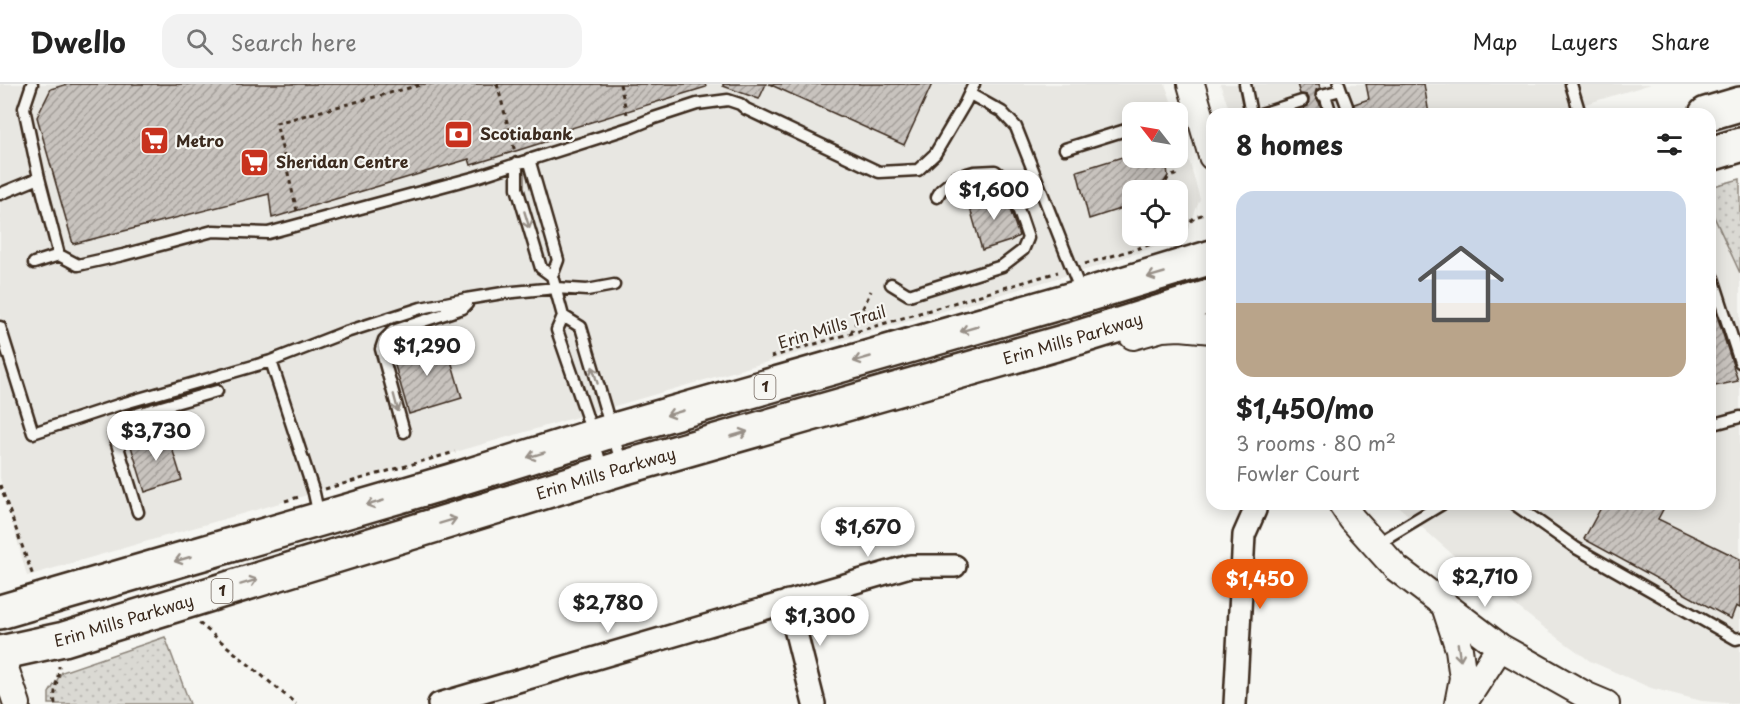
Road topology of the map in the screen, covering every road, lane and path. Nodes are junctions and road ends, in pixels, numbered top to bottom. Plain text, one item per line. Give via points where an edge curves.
1 (32, 84) edge
2 (424, 84) edge
3 (496, 84) edge
4 (620, 84) edge
5 (1245, 84) edge
6 (1571, 84) edge
7 (1340, 87) edge
8 (972, 89) edge
9 (1302, 101) dead end
10 (1189, 102) edge
11 (1740, 104) edge
12 (1347, 106) dead end
13 (1250, 108) edge
14 (1290, 108) edge
15 (1329, 108) edge
16 (1578, 108) edge
17 (1716, 111) edge
18 (632, 127) junction
19 (1122, 131) edge
20 (1206, 140) edge
21 (1740, 145) edge
22 (1065, 149) dead end
23 (1716, 152) edge
24 (529, 159) junction
25 (517, 163) junction
26 (1177, 174) dead end
27 (39, 178) junction
28 (1167, 180) edge
29 (0, 194) edge
30 (937, 197) dead end
31 (1206, 214) edge
32 (302, 224) junction
33 (1188, 224) edge
34 (1144, 246) edge
35 (59, 255) junction
36 (1206, 259) edge
37 (34, 263) dead end
38 (1086, 264) dead end
39 (552, 276) junction
40 (1046, 276) dead end
41 (891, 284) dead end
42 (614, 285) dead end
43 (556, 288) junction
44 (1716, 290) edge
45 (871, 291) dead end
46 (1083, 296) junction
47 (1206, 298) edge
48 (466, 299) junction
49 (563, 316) junction
50 (0, 327) edge
51 (1206, 329) edge
52 (851, 333) junction
53 (1077, 338) junction
54 (764, 360) dead end
55 (271, 361) junction
56 (1740, 362) edge
57 (217, 391) dead end
58 (1740, 417) edge
59 (1716, 423) edge
60 (404, 432) dead end
61 (601, 434) junction
62 (613, 471) junction
63 (0, 485) edge
64 (1253, 510) edge
65 (1346, 510) edge
66 (1432, 510) edge
67 (1523, 510) edge
68 (138, 512) dead end
69 (320, 519) junction
70 (1375, 545) junction
71 (955, 566) dead end
72 (34, 580) dead end
73 (788, 601) junction
74 (1443, 603) junction
75 (177, 604) junction
76 (0, 612) edge
77 (1740, 638) edge
78 (1500, 647) junction
79 (0, 653) edge
80 (59, 668) dead end
81 (17, 704) edge
82 (55, 704) edge
83 (296, 704) edge
84 (440, 704) edge
85 (814, 704) edge
86 (1235, 704) edge
87 (1458, 704) edge
88 (1463, 704) edge
89 (1606, 704) edge

1 - 27 lane via 24,108
2 - 32 path via 276,123
3 - 25 path
4 - 18 path
5 - 13 lane
6 - 16 lane
7 - 12 lane
7 - 15 lane via 1324,95
8 - 18 lane via 934,154 918,170 879,171 728,100 697,104
8 - 46 lane via 1016,127
9 - 14 lane
10 - 20 street
11 - 17 main road
18 - 24 lane
19 - 22 lane
21 - 23 main road
24 - 25 lane
24 - 39 lane via 558,260
25 - 32 lane
25 -> 39 lane via 517,188 541,268
26 - 28 path
27 - 29 lane
27 - 35 lane
30 - 41 lane via 957,177 995,171 1009,182 1028,238 1023,250 1002,266 909,295
31 - 33 path
32 - 35 lane via 268,232 213,231 78,265
34 - 38 path
35 - 37 lane
36 -> 46 main road, 1
39 - 43 lane
40 - 52 path, Erin Mills Trail
42 - 43 lane via 587,290
43 - 48 lane
43 - 49 lane
44 - 56 lane
45 - 52 path
46 -> 61 main road, 1
47 - 53 main road, Erin Mills Parkway / 1
48 - 55 lane via 381,320
48 -> 60 lane via 463,308 393,331 384,340 381,349
49 - 61 lane via 557,330 586,414
61 -> 49 lane via 581,327
50 - 55 lane via 33,432
51 - 53 street via 1162,328 1102,344
52 - 54 path, Erin Mills Trail
62 -> 53 main road, Erin Mills Parkway / 1
55 - 69 lane
57 - 68 lane via 117,423 114,434
58 - 59 lane
61 - 62 lane
61 - 62 lane
61 -> 69 main road, 1
75 -> 62 main road, Erin Mills Parkway / 1
63 - 72 path
64 - 86 street via 1245,535
65 - 70 street
66 - 70 lane
67 - 77 lane via 1585,554
69 -> 76 main road, 1
70 - 74 street via 1396,568
71 - 73 street via 910,566
73 - 84 street
73 - 85 street
74 - 78 street
74 -> 87 street via 1459,649 1463,678
75 - 79 main road, Erin Mills Parkway / 1 via 64,639
75 - 83 path
78 - 88 street
78 - 89 street
79 - 81 street
80 - 82 path

